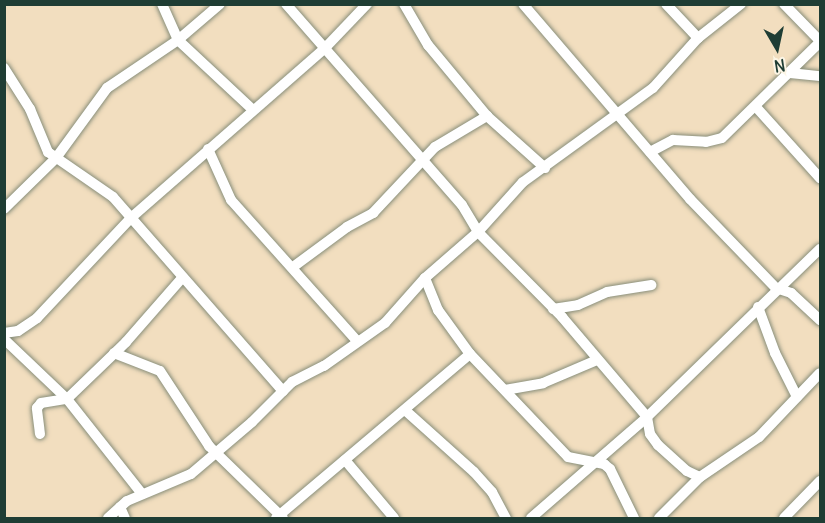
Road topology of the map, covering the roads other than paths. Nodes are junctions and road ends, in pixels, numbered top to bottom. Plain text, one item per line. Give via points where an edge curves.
1 (162, 4) edge
2 (220, 4) edge
3 (286, 4) edge
4 (367, 4) edge
5 (404, 4) edge
6 (523, 4) edge
7 (666, 4) edge
8 (741, 4) edge
9 (784, 4) edge
10 (698, 38) junction
11 (178, 40) junction
12 (820, 41) edge
13 (325, 48) junction
14 (4, 68) edge
15 (790, 73) junction
16 (820, 76) edge
17 (756, 107) junction
18 (252, 109) junction
19 (618, 113) junction
20 (487, 116) junction
21 (208, 149) junction
22 (650, 152) junction
23 (56, 158) junction
24 (422, 159) junction
25 (545, 168) junction
26 (820, 178) edge
27 (4, 209) edge
28 (132, 217) junction
29 (478, 232) junction
30 (820, 249) edge
31 (293, 267) junction
32 (183, 277) junction
33 (425, 278) junction
34 (651, 285) dead end
35 (776, 288) junction
36 (758, 307) junction
37 (554, 309) junction
38 (820, 320) edge
39 (4, 333) edge
40 (4, 339) edge
41 (357, 340) junction
42 (114, 353) junction
43 (470, 354) junction
44 (597, 360) junction
45 (820, 374) edge
46 (505, 390) junction
47 (283, 391) junction
48 (797, 398) junction
49 (67, 399) junction
50 (406, 411) junction
51 (647, 417) junction
52 (40, 434) dead end
53 (216, 454) junction
54 (345, 460) junction
55 (592, 462) junction
56 (700, 477) junction
57 (820, 482) edge
58 (142, 494) junction
59 (120, 507) junction
60 (280, 518) edge
61 (108, 519) edge
62 (125, 519) edge
63 (394, 519) edge
64 (506, 519) edge
65 (531, 519) edge
66 (634, 519) edge
67 (659, 519) edge
68 (784, 519) edge

1 - 11 street
2 - 11 street
3 - 13 street
4 - 13 street
5 - 20 street via 428,45
6 - 19 street
7 - 10 street
8 - 10 street
9 - 12 street
10 - 19 street via 653,88
11 - 18 street
11 - 23 street via 107,88
12 - 15 street
13 - 18 street
13 - 24 street
14 - 23 street via 30,109 48,152
15 - 16 street
15 - 17 street
17 - 22 street via 723,138 706,142 673,140
17 - 26 street
18 - 21 street
19 - 22 street
19 - 25 street
20 - 24 street via 455,132
20 - 25 street
21 - 28 street
21 - 31 street via 231,200
22 - 35 street
23 - 27 street
23 - 28 street via 96,182
24 - 29 street via 462,205
24 - 31 street via 373,213
25 - 29 street via 523,182
28 - 32 street
28 - 39 street via 37,318 18,331
29 - 33 street
29 - 37 street
30 - 35 street
31 - 41 street
32 - 42 street
32 - 47 street
33 - 41 street via 385,323
33 - 43 street via 438,310
34 - 37 street via 607,292 578,305
35 - 36 street
35 - 38 street via 803,302
36 - 48 street
36 - 51 street
37 - 44 street
40 - 49 street
41 - 47 street
42 - 49 street
42 - 53 street via 160,371
43 - 46 street
43 - 50 street
44 - 46 street via 543,383
44 - 51 street
45 - 48 street
46 - 55 street via 568,457
47 - 53 street
48 - 56 street via 750,445
49 - 52 street via 41,403 36,419
49 - 58 street
50 - 54 street
50 - 64 street via 474,472 492,492
51 - 55 street
51 - 56 street via 650,434 658,445 687,471
53 - 58 street via 176,483
53 - 60 street
54 - 60 street
54 - 63 street
55 - 65 street
55 - 66 street via 604,464 618,480
56 - 67 street
57 - 68 street
58 - 59 street
59 - 61 street
59 - 62 street

